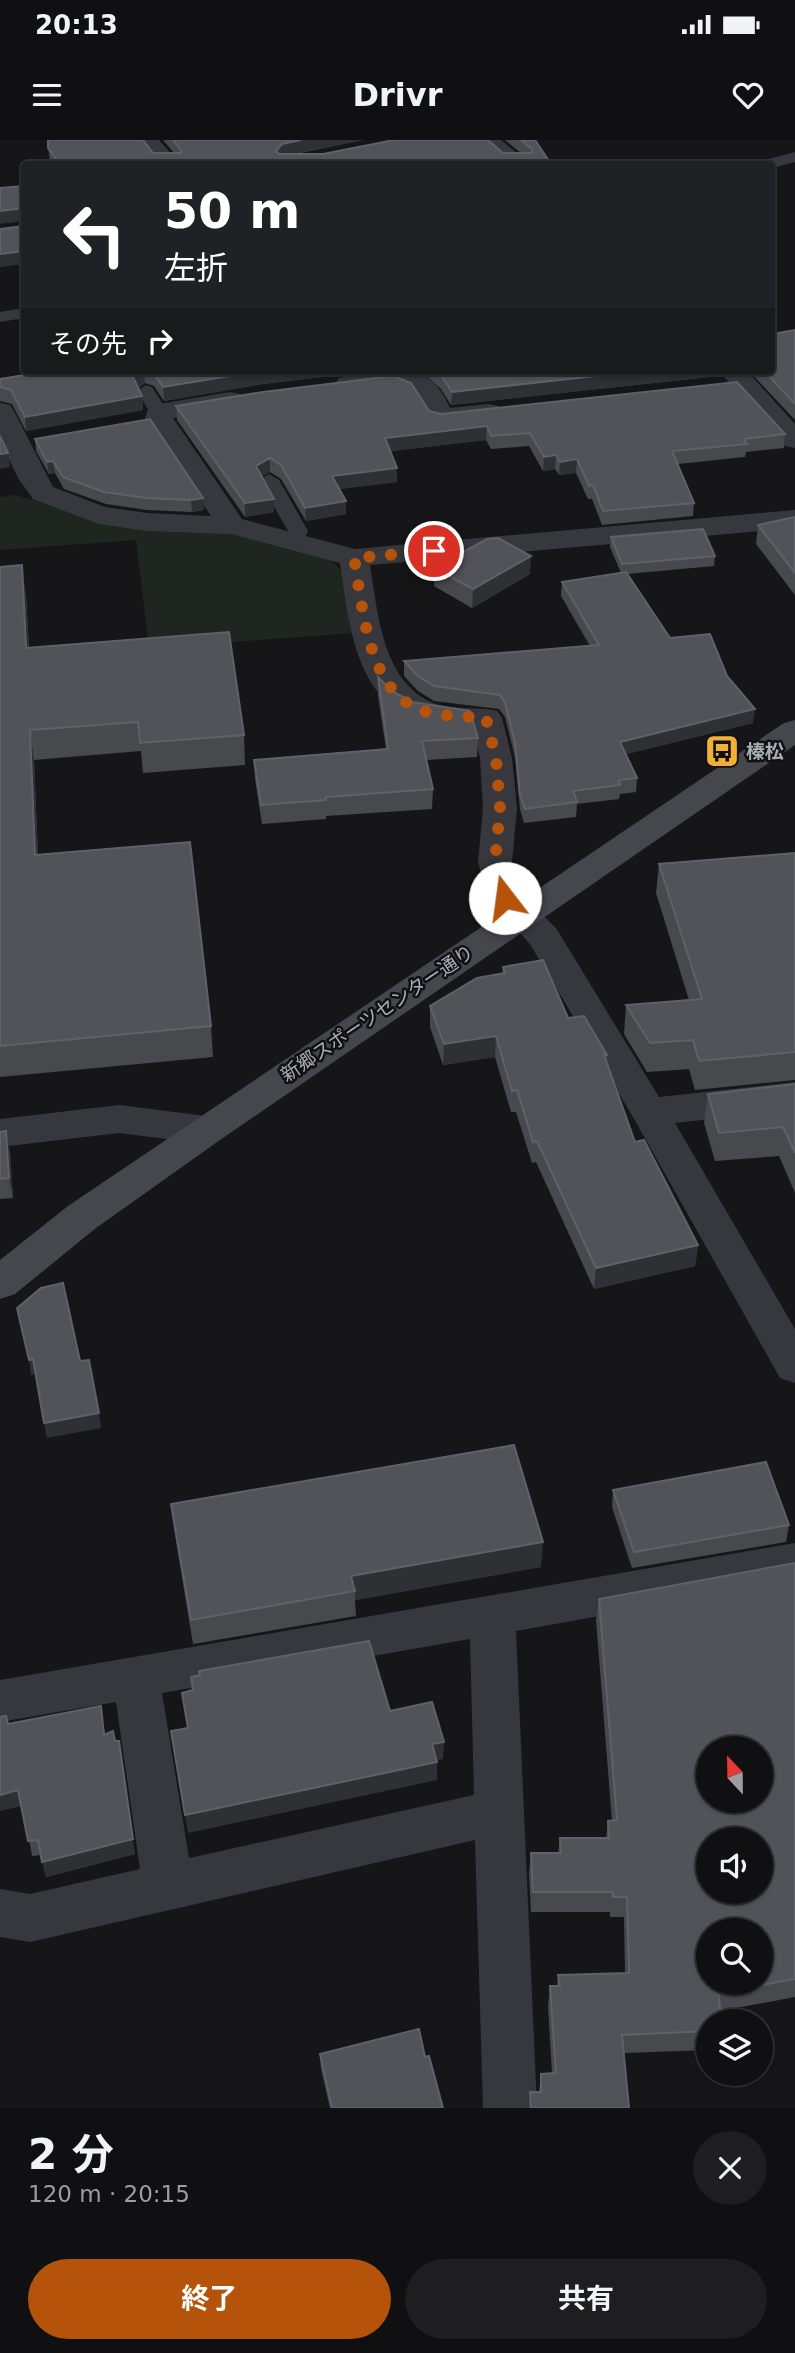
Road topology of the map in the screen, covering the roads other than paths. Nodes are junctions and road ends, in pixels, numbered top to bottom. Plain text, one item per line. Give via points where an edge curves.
1 (147, 140) edge
2 (487, 140) edge
3 (795, 158) edge
4 (165, 161) edge
5 (514, 161) edge
6 (775, 162) edge
7 (21, 314) edge
8 (0, 317) edge
9 (731, 381) edge
10 (328, 387) edge
11 (250, 397) edge
12 (510, 410) edge
13 (0, 411) edge
14 (795, 440) edge
15 (269, 480) dead end
16 (795, 519) edge
17 (232, 525) junction
18 (294, 542) junction
19 (354, 558) junction
20 (795, 730) edge
21 (521, 915) junction
22 (795, 1096) edge
23 (649, 1112) junction
24 (206, 1130) junction
25 (0, 1133) edge
26 (0, 1283) edge
27 (795, 1366) edge
28 (795, 1562) edge
29 (492, 1615) junction
30 (136, 1677) junction
31 (0, 1701) edge
32 (499, 1812) junction
33 (168, 1886) junction
34 (0, 1913) edge
35 (510, 2108) edge

1 - 4 street
2 - 5 street
3 - 6 lane
7 - 8 lane
9 - 14 street
10 - 12 street via 412,380 426,388 441,417
11 - 17 street via 149,411
13 - 17 street via 29,442 32,478 43,493 99,514 147,522
15 - 18 lane via 298,531
16 - 19 street
17 - 18 street
18 - 19 street
19 - 21 street via 372,654 395,692 420,709 486,718 496,758 500,808 495,862 505,898
20 - 21 street, 新郷スポーツセンター通り
21 - 23 street via 542,936
21 - 24 street, 新郷スポーツセンター通り
22 - 23 street
23 - 27 street
24 - 25 street via 119,1119
24 - 26 street, 新郷スポーツセンター通り via 82,1217
28 - 29 street
29 - 30 street
29 - 32 street
30 - 31 street
30 - 33 street
32 - 33 street
32 - 35 street
33 - 34 street via 30,1918

